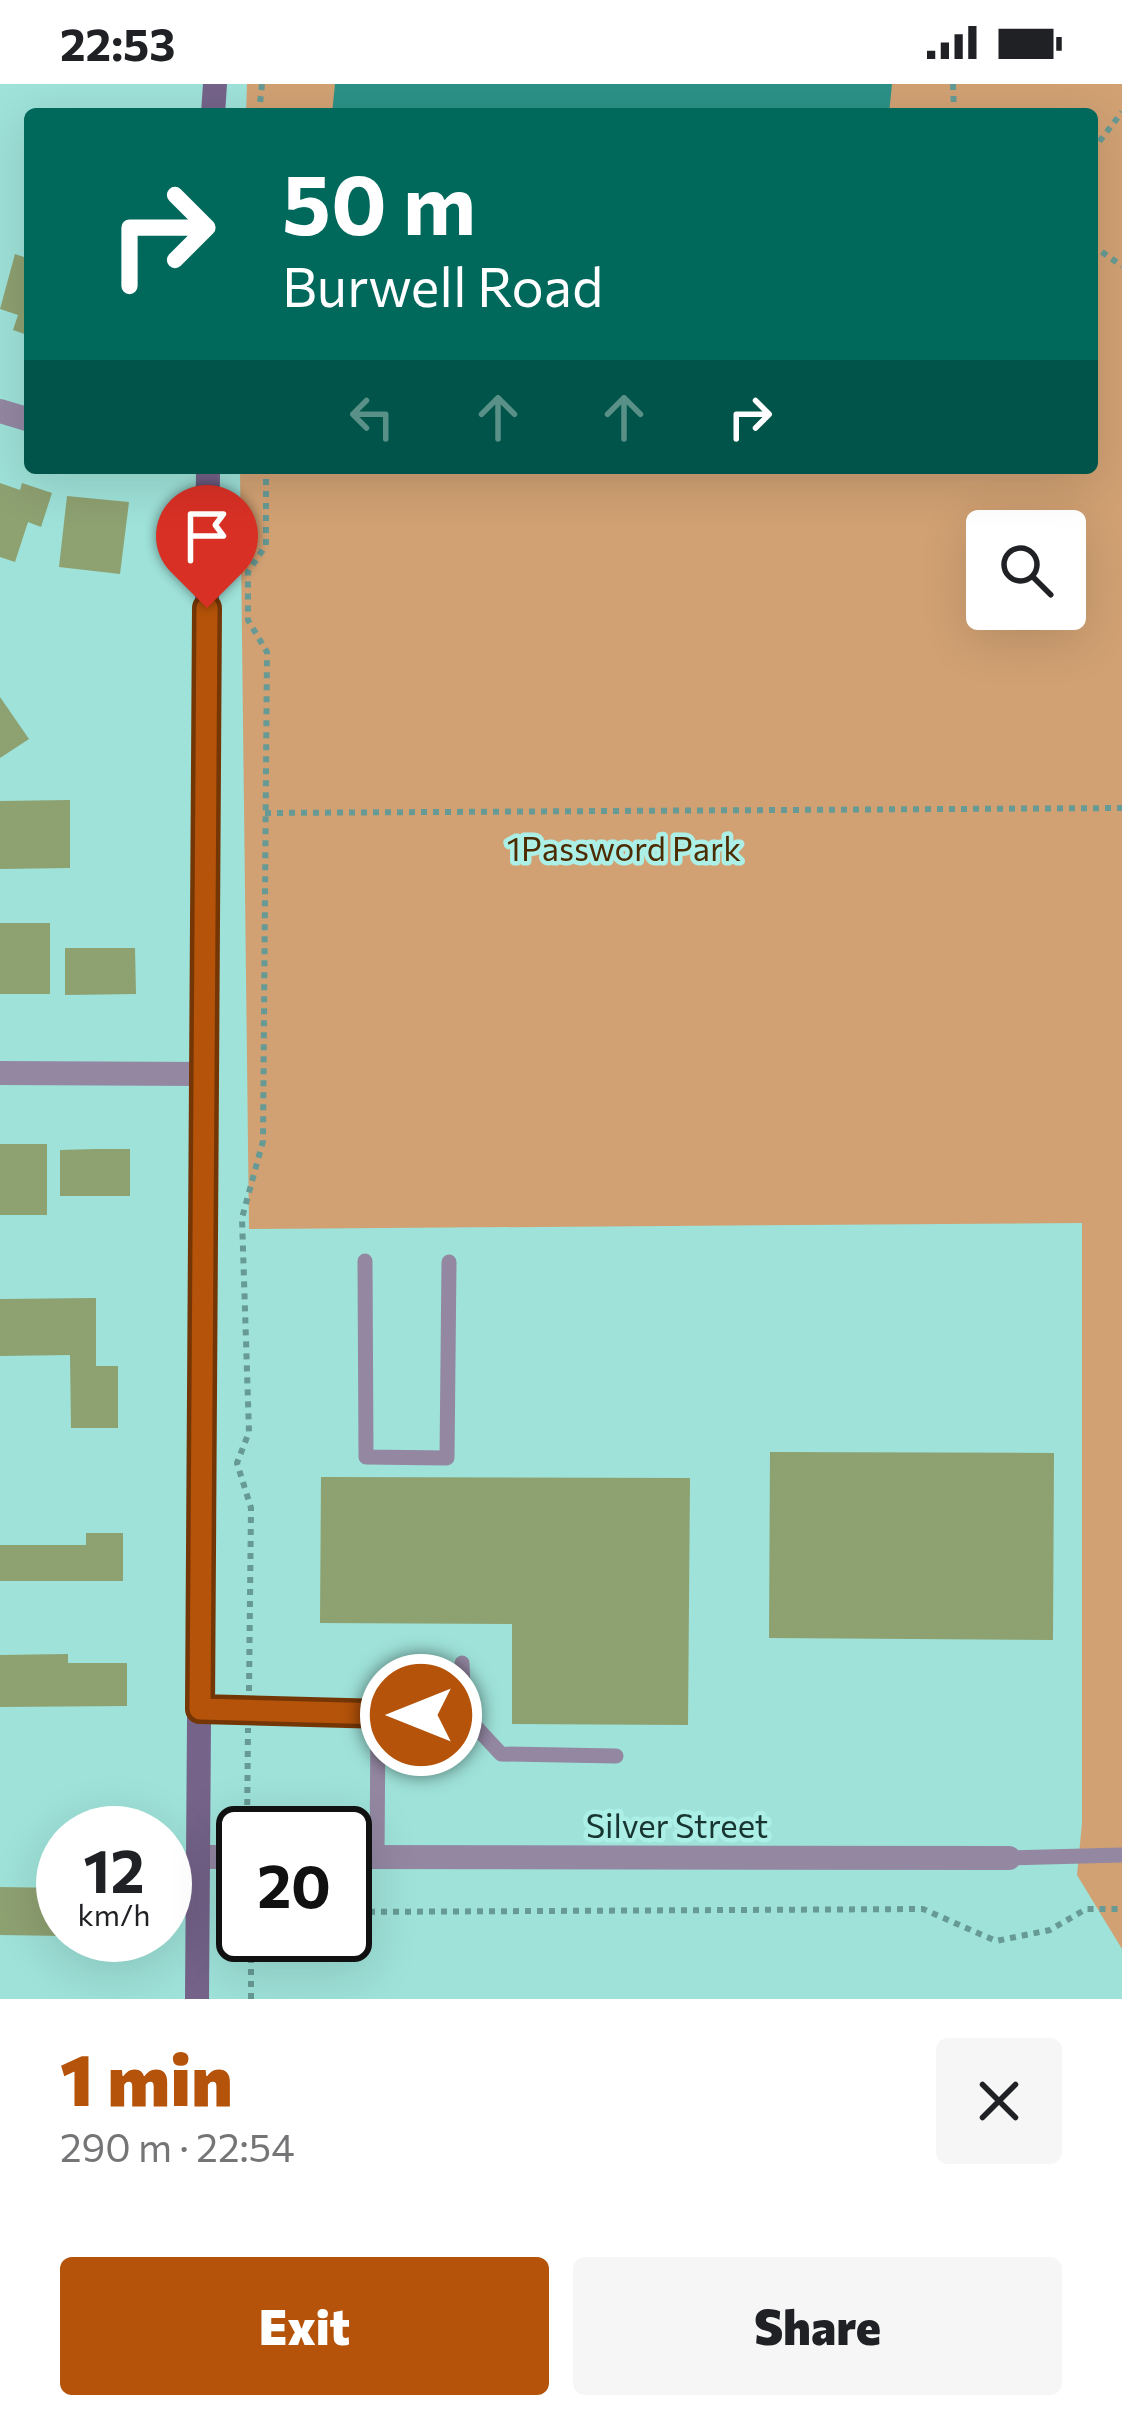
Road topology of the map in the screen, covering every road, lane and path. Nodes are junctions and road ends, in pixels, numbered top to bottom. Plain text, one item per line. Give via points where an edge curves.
1 (1122, 112) edge
2 (1098, 144) edge
3 (208, 474) edge
4 (266, 474) edge
5 (1122, 808) edge
6 (265, 813) junction
7 (0, 1073) edge
8 (205, 1074) junction
9 (364, 1262) dead end
10 (449, 1262) dead end
11 (462, 1663) dead end
12 (200, 1709) junction
13 (249, 1710) junction
14 (464, 1714) junction
15 (378, 1716) junction
16 (616, 1756) dead end
17 (247, 1806) edge
18 (1122, 1855) edge
19 (199, 1857) junction
20 (216, 1857) edge
21 (372, 1857) edge
22 (377, 1857) junction
23 (1010, 1858) joint
24 (1122, 1909) edge
25 (372, 1912) edge
26 (251, 1962) edge
27 (197, 1999) edge
28 (251, 1999) edge

1 - 2 path
3 - 8 main road
4 - 6 path via 266,545 248,572 248,620 267,652
5 - 6 path
6 - 13 path via 263,1141 242,1218 249,1432 237,1463 251,1508
7 - 8 street
8 - 12 main road
9 - 10 lane via 366,1457 446,1458
11 - 14 lane
12 - 13 lane
12 - 19 main road
13 - 15 lane
13 - 17 path
14 - 15 lane
14 - 16 lane via 501,1754
15 - 22 lane
18 - 23 lane
19 - 20 street
19 - 27 main road
21 - 22 street, Silver Street
22 - 23 street, Silver Street
24 - 25 path via 1087,1909 1037,1934 996,1941 923,1909
26 - 28 path

